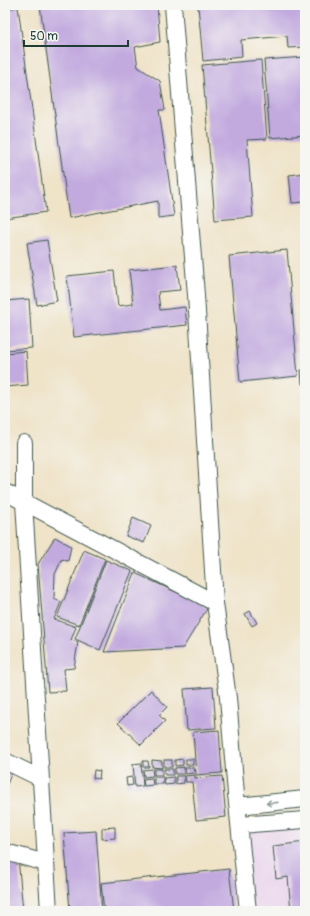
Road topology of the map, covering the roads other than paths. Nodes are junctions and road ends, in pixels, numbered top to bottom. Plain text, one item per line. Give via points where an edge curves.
1 (173, 5) edge
2 (24, 443) dead end
3 (5, 492) edge
4 (24, 502) junction
5 (215, 603) junction
6 (5, 761) edge
7 (40, 778) junction
8 (305, 800) edge
9 (238, 806) junction
10 (305, 820) edge
11 (240, 825) junction
12 (5, 852) edge
13 (46, 863) junction
14 (49, 911) edge
15 (248, 911) edge

1 - 5 street via 196,295
2 - 4 street
3 - 4 street
4 - 5 street
4 - 7 street
5 - 9 street via 228,698
6 - 7 street
7 - 13 street
8 -> 9 street
9 - 11 street
10 - 11 street
11 - 15 street
12 - 13 street
13 - 14 street

